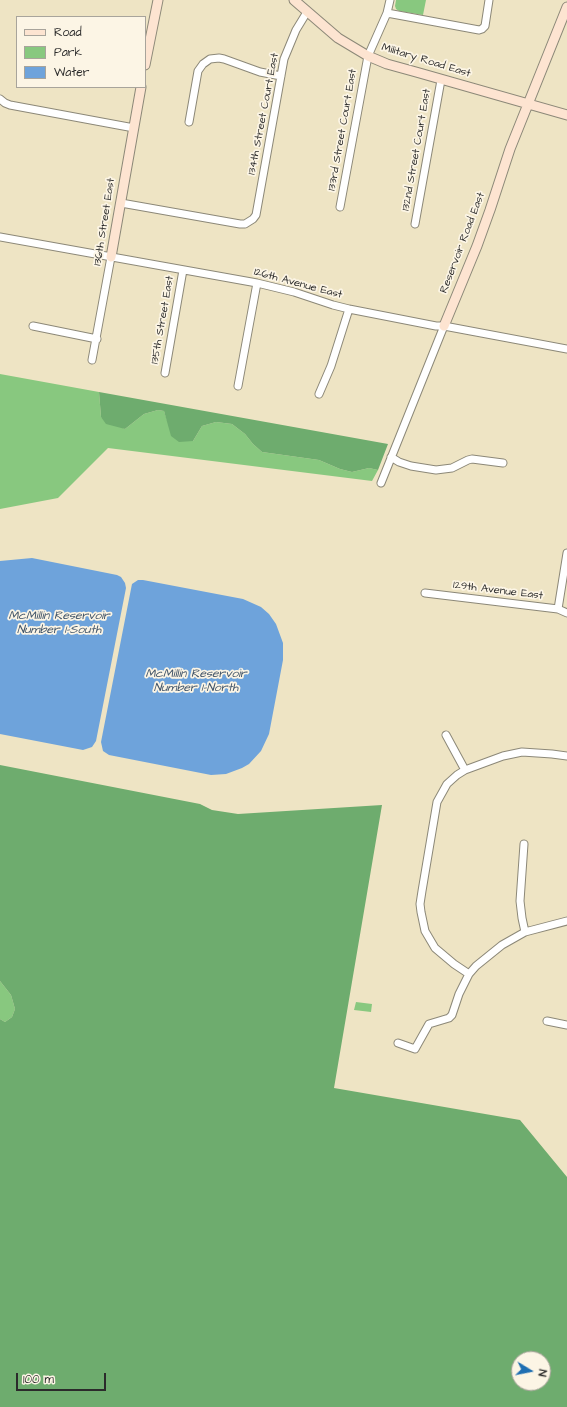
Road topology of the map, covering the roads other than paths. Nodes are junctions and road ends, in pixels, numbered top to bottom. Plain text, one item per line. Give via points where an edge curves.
1 (158, 0) edge
2 (294, 0) edge
3 (390, 0) edge
4 (489, 0) edge
5 (567, 10) edge
6 (307, 12) junction
7 (387, 13) junction
8 (368, 56) junction
9 (146, 60) edge
10 (281, 76) junction
11 (441, 80) junction
12 (141, 88) edge
13 (0, 99) edge
14 (528, 103) junction
15 (567, 114) edge
16 (189, 122) dead end
17 (134, 128) junction
18 (121, 203) junction
19 (340, 207) dead end
20 (415, 224) dead end
21 (0, 237) edge
22 (112, 257) junction
23 (183, 270) junction
24 (257, 283) junction
25 (349, 309) junction
26 (33, 326) dead end
27 (444, 326) junction
28 (97, 339) junction
29 (567, 349) edge
30 (92, 360) dead end
31 (165, 373) dead end
32 (238, 386) dead end
33 (318, 394) dead end
34 (391, 457) junction
35 (503, 463) dead end
36 (381, 483) dead end
37 (567, 553) edge
38 (425, 593) dead end
39 (558, 609) junction
40 (567, 613) edge
41 (446, 735) dead end
42 (567, 756) edge
43 (466, 770) junction
44 (524, 844) dead end
45 (567, 921) edge
46 (525, 932) junction
47 (469, 974) junction
48 (547, 1021) dead end
49 (567, 1025) edge
50 (398, 1043) dead end

1 - 9 street
2 - 6 street, Military Road East
3 - 7 street, 133rd Street Court East
4 - 7 street via 485,26 478,30
5 - 14 street, Reservoir Road East
6 - 8 street, Military Road East via 338,38
6 - 10 street, 134th Street Court East via 289,43
7 - 8 street, 133rd Street Court East
8 - 11 street, Military Road East
8 - 19 street, 133rd Street Court East
10 - 16 street via 260,72 219,58 210,59 199,68
10 - 18 street, 134th Street Court East via 256,215 249,222 240,224
11 - 14 street, Military Road East
11 - 20 street, 132nd Street Court East
12 - 17 street, 136th Street East
13 - 17 street via 10,105
14 - 15 street, Military Road East
14 - 27 street, Reservoir Road East via 477,246
17 - 18 street, 136th Street East
18 - 22 street, 136th Street East
21 - 22 street, 126th Avenue East
22 - 23 street, 126th Avenue East
22 - 28 street, 136th Street East
23 - 24 street, 126th Avenue East
23 - 31 street, 135th Street East
24 - 25 street, 126th Avenue East
24 - 32 street
25 - 27 street, 126th Avenue East
25 - 33 street via 336,352
26 - 28 street
27 - 29 street, 126th Avenue East
27 - 34 street, Reservoir Road East
28 - 30 street, 136th Street East
34 - 35 street via 411,466 436,470 452,468 472,459
34 - 36 street, Reservoir Road East
37 - 39 street
38 - 39 street, 129th Avenue East
39 - 40 street, 129th Avenue East
41 - 43 street
42 - 43 street via 522,752
43 - 47 street via 447,784 437,802 420,904 425,931 430,940 442,954
44 - 46 street via 520,901
45 - 46 street
46 - 47 street via 502,945
47 - 50 street via 449,1018 429,1024 415,1049
48 - 49 street

